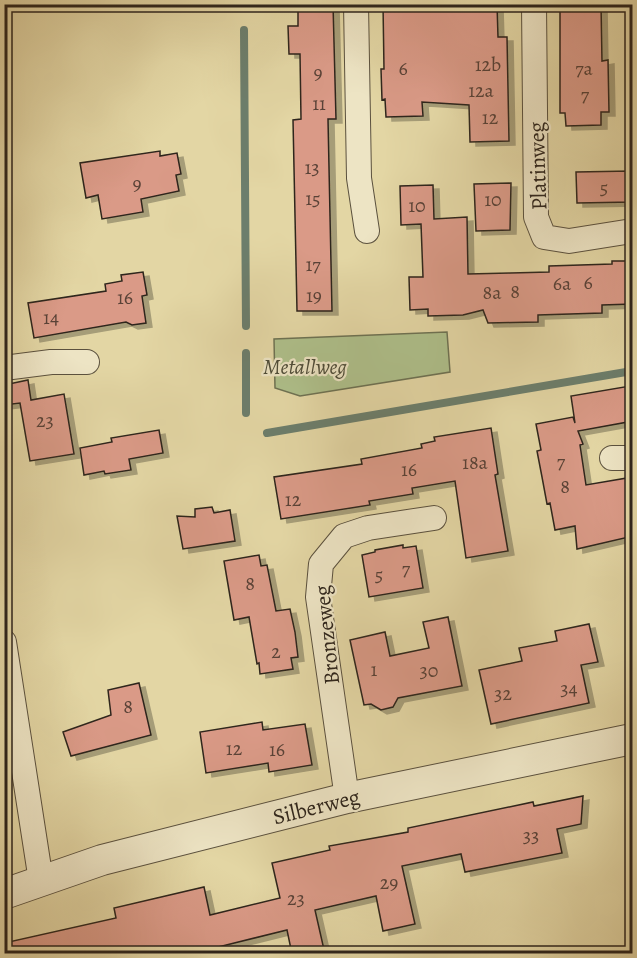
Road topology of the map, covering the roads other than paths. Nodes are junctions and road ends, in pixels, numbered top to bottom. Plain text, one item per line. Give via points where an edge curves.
1 (356, 4) edge
2 (534, 4) edge
3 (367, 231) dead end
4 (633, 231) edge
5 (87, 362) dead end
6 (4, 368) edge
7 (434, 518) dead end
8 (6, 657) edge
9 (633, 739) edge
10 (346, 798) junction
11 (41, 881) junction
12 (4, 894) edge

1 - 3 street via 359,178
2 - 4 street, Platinweg via 536,217 544,237 569,241
5 - 6 street
7 - 10 street, Bronzeweg via 368,528 344,536 321,564 318,597
8 - 11 street
9 - 10 street, Silberweg
10 - 11 street, Silberweg via 102,860
11 - 12 street, Silberweg

